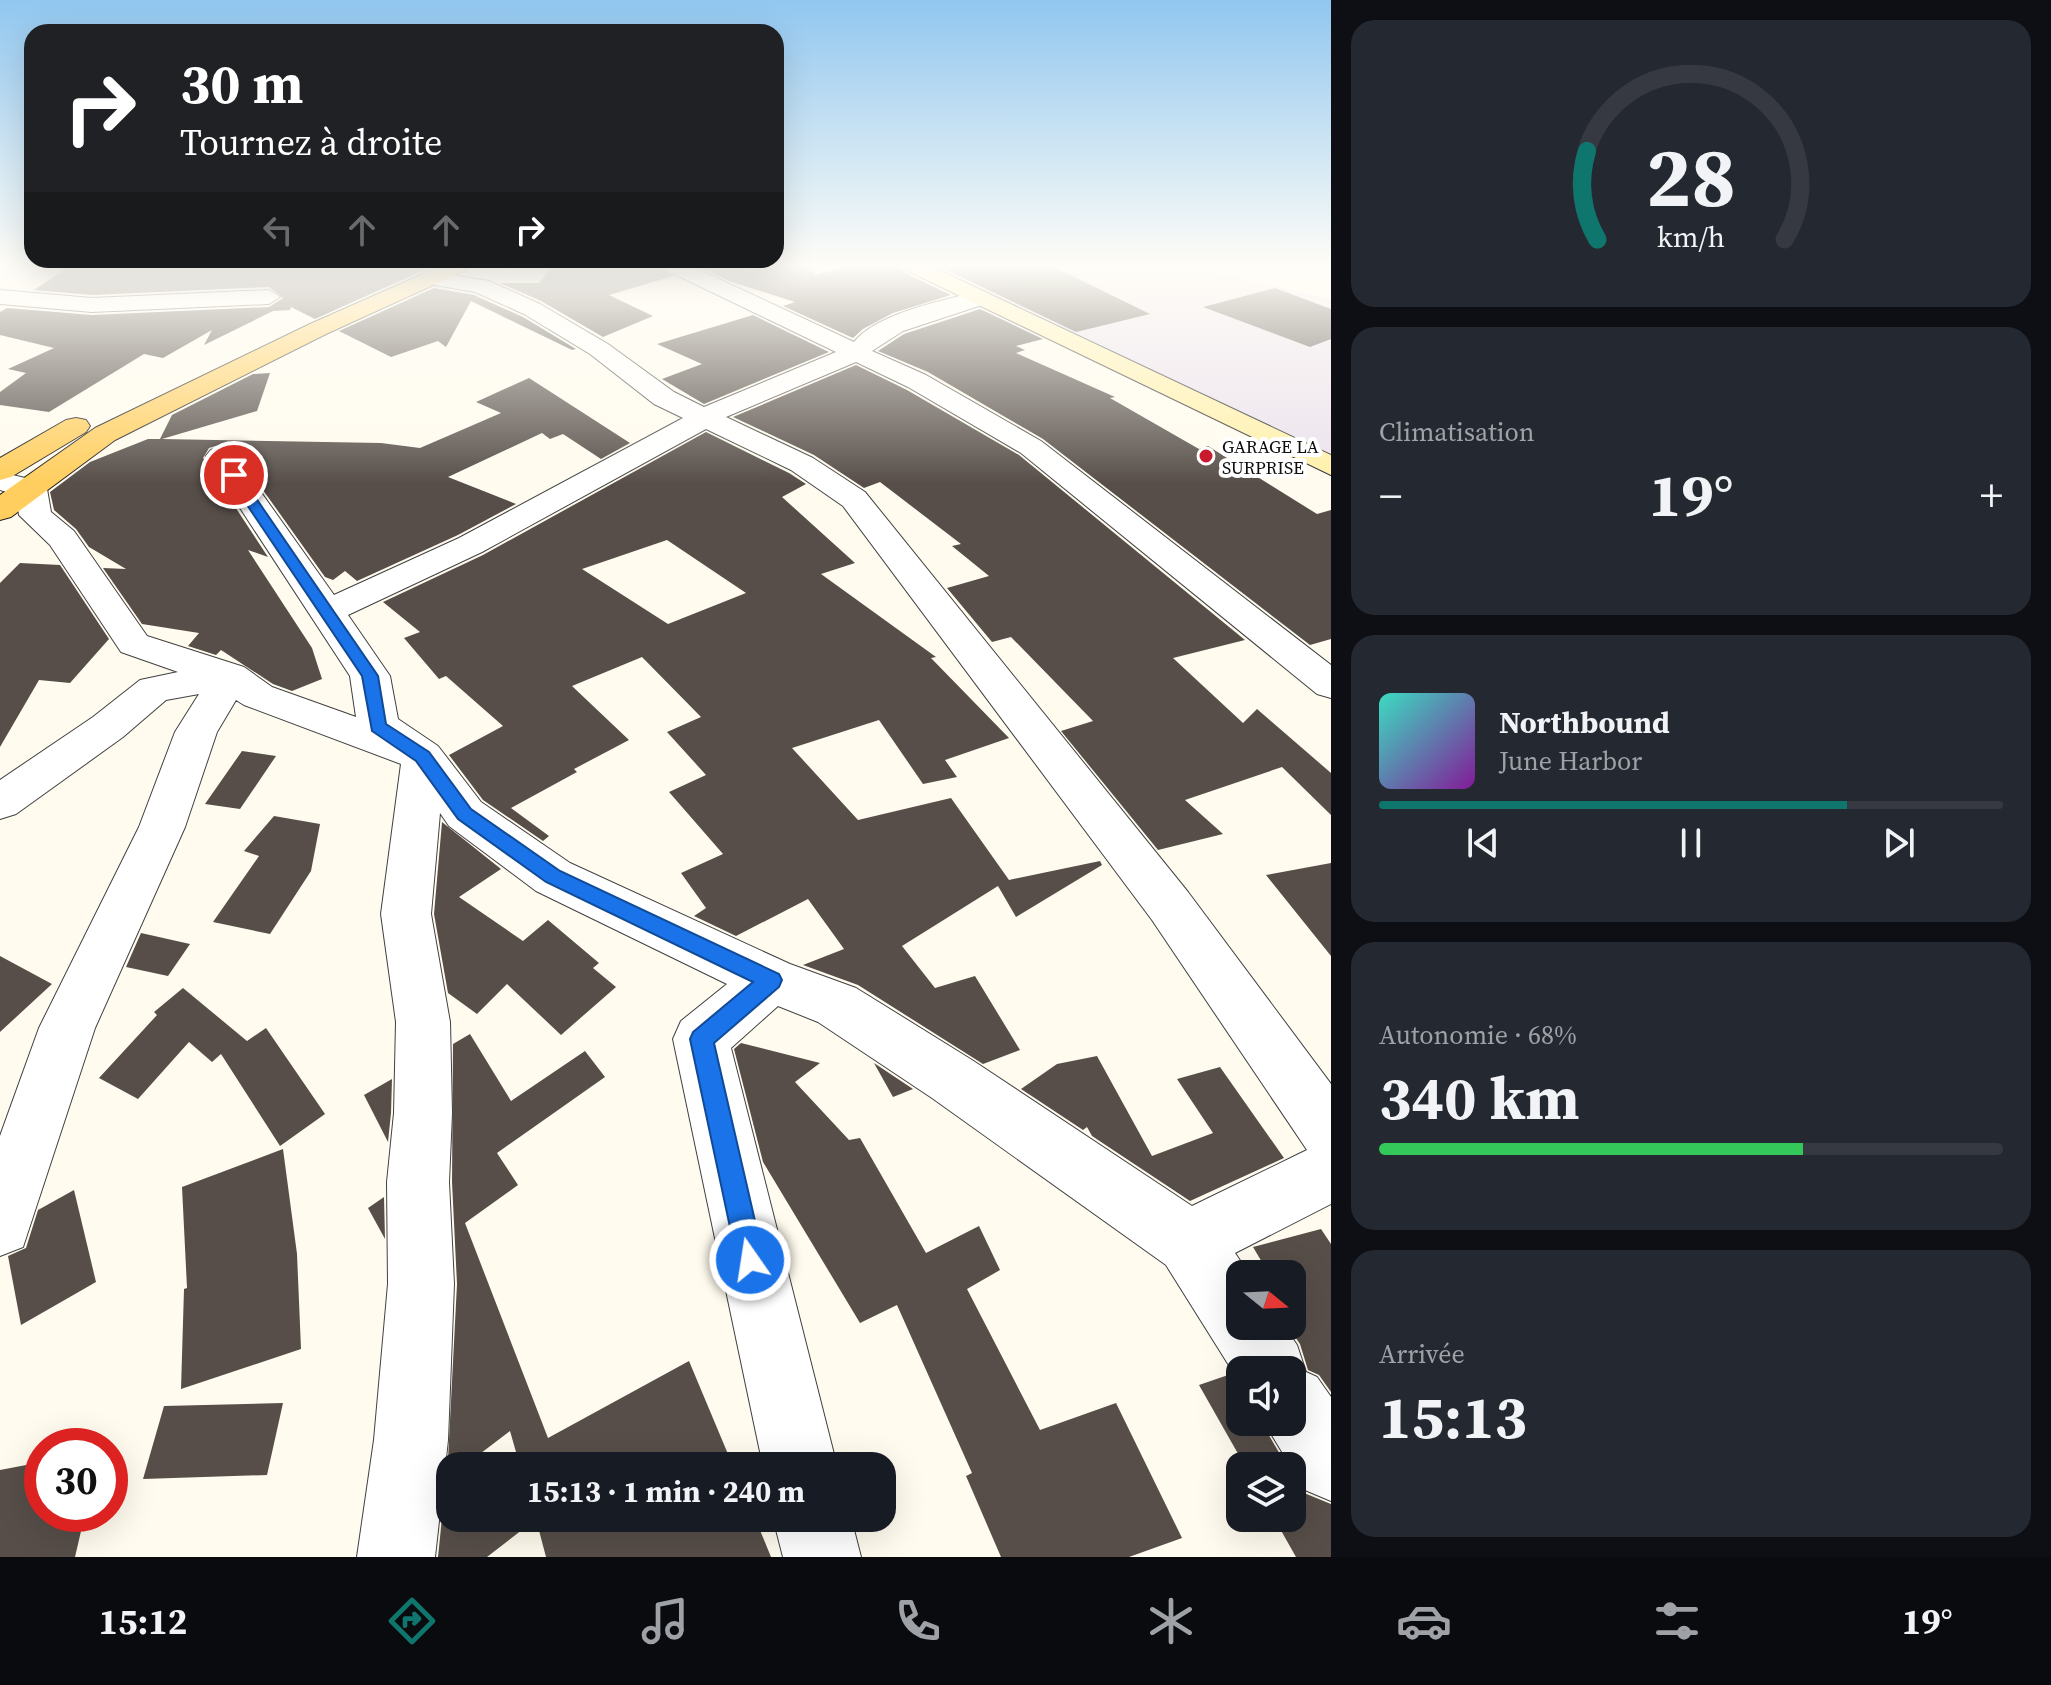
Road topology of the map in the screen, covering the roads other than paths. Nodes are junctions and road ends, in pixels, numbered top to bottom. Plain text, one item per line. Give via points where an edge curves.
1 (266, 339) edge
2 (296, 339) edge
3 (582, 339) edge
4 (830, 339) edge
5 (869, 339) edge
6 (1065, 339) edge
7 (859, 352) junction
8 (703, 418) junction
9 (221, 456) dead end
10 (1331, 466) edge
11 (0, 471) edge
12 (15, 485) edge
13 (0, 510) edge
14 (327, 611) junction
15 (230, 676) junction
16 (1331, 685) edge
17 (423, 757) junction
18 (0, 802) edge
19 (771, 980) junction
20 (1331, 1133) edge
21 (1331, 1171) edge
22 (0, 1224) edge
23 (1189, 1242) junction
24 (1226, 1299) edge
25 (1306, 1424) edge
26 (797, 1452) edge
27 (1331, 1464) edge
28 (816, 1532) edge
29 (396, 1557) edge
30 (822, 1557) edge

1 - 11 main road via 160,381
2 - 12 main road via 171,399
3 - 8 street via 664,398
4 - 7 street
5 - 7 street
6 - 10 main road
7 - 8 street
7 - 16 street via 1031,447
8 - 14 street via 490,535
8 - 20 street via 802,464 854,499 1170,906
9 - 14 street
12 - 13 main road
12 - 15 street via 35,515 62,538 134,644
14 - 17 street via 370,676 378,726
15 - 17 street via 258,696
15 - 18 street via 154,689
15 - 22 street via 196,732 162,827 67,1028
17 - 19 street via 465,814 553,877
17 - 29 street via 406,914 423,1022 421,1284 411,1440
19 - 23 street via 837,1005
19 - 26 street via 701,1039
21 - 23 street
23 - 24 street
25 - 27 street
28 - 30 street

